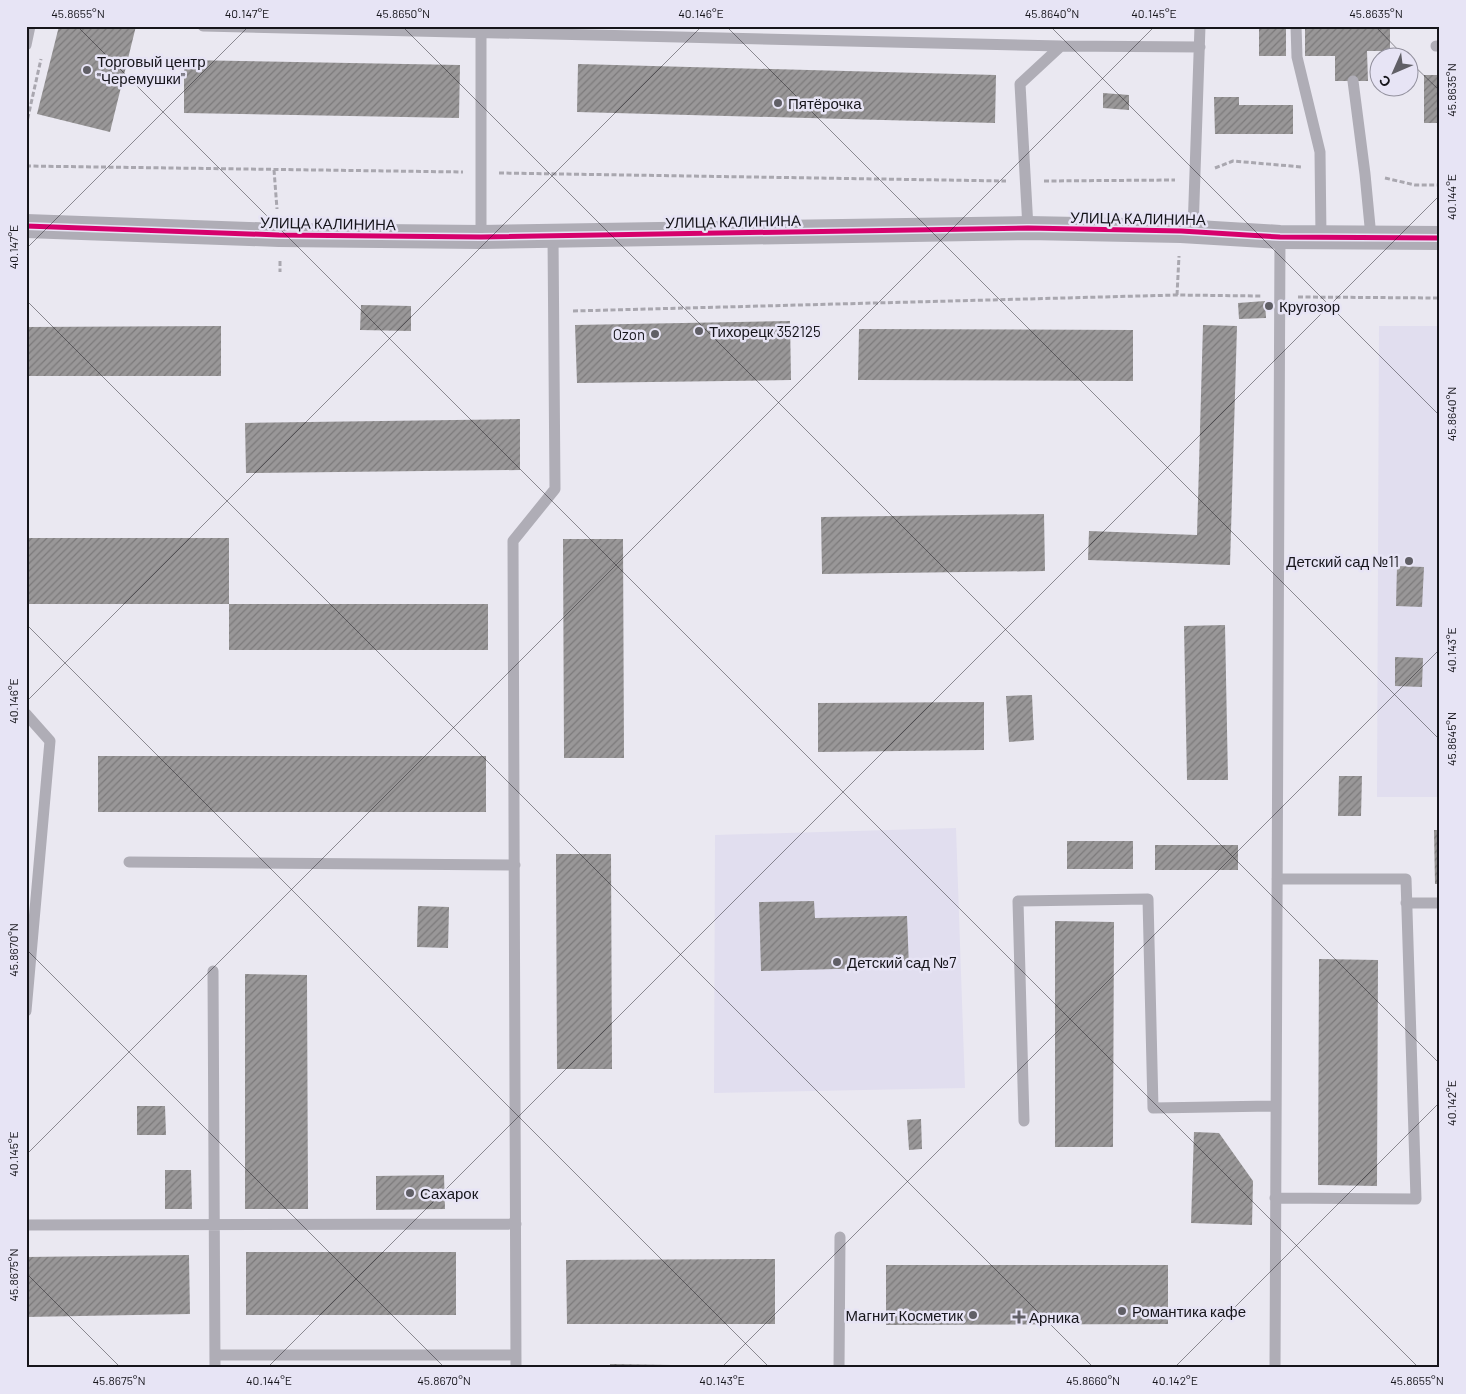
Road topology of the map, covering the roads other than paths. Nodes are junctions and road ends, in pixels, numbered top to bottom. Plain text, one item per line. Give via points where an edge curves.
1 (30, 26) edge
2 (203, 26) edge
3 (1200, 26) edge
4 (1296, 26) edge
5 (481, 29) edge
6 (26, 45) edge
7 (1061, 46) junction
8 (1200, 48) junction
9 (1353, 81) dead end
10 (26, 226) edge
11 (1028, 228) junction
12 (1193, 232) junction
13 (553, 236) junction
14 (480, 237) junction
15 (1280, 237) junction
16 (1321, 237) junction
17 (1371, 237) junction
18 (1440, 238) edge
19 (26, 714) edge
20 (129, 862) dead end
21 (515, 865) junction
22 (1277, 879) junction
23 (1406, 903) junction
24 (1440, 903) edge
25 (213, 971) dead end
26 (26, 1010) edge
27 (1276, 1106) junction
28 (1024, 1121) dead end
29 (1275, 1198) junction
30 (516, 1224) junction
31 (26, 1225) edge
32 (214, 1225) junction
33 (840, 1237) dead end
34 (215, 1355) junction
35 (516, 1355) junction
36 (214, 1368) edge
37 (516, 1368) edge
38 (839, 1368) edge
39 (1275, 1368) edge

1 - 6 lane
2 - 5 lane
3 - 8 lane
4 - 16 lane via 1297,57 1320,152
5 - 7 lane
5 - 14 lane
7 - 8 lane
7 - 11 lane via 1020,84
8 - 12 lane
9 - 17 lane
10 - 14 street, УЛИЦА КАЛИНИНА via 279,235
11 - 12 street, УЛИЦА КАЛИНИНА
11 - 13 street, УЛИЦА КАЛИНИНА
12 - 15 street, УЛИЦА КАЛИНИНА
13 - 14 street, УЛИЦА КАЛИНИНА
13 - 21 lane via 555,488 513,541
15 - 16 street, УЛИЦА КАЛИНИНА
15 - 22 lane
16 - 17 street, УЛИЦА КАЛИНИНА
17 - 18 street, УЛИЦА КАЛИНИНА
19 - 26 lane via 50,741
20 - 21 lane
21 - 30 lane
22 - 23 lane via 1406,879
22 - 27 lane
23 - 24 lane
23 - 29 lane via 1416,1199
25 - 32 lane
27 - 28 lane via 1153,1108 1148,899 1018,901
27 - 29 lane
29 - 39 lane
30 - 32 lane
30 - 35 lane
31 - 32 lane
32 - 34 lane
33 - 38 lane
34 - 35 lane
34 - 36 lane
35 - 37 lane

